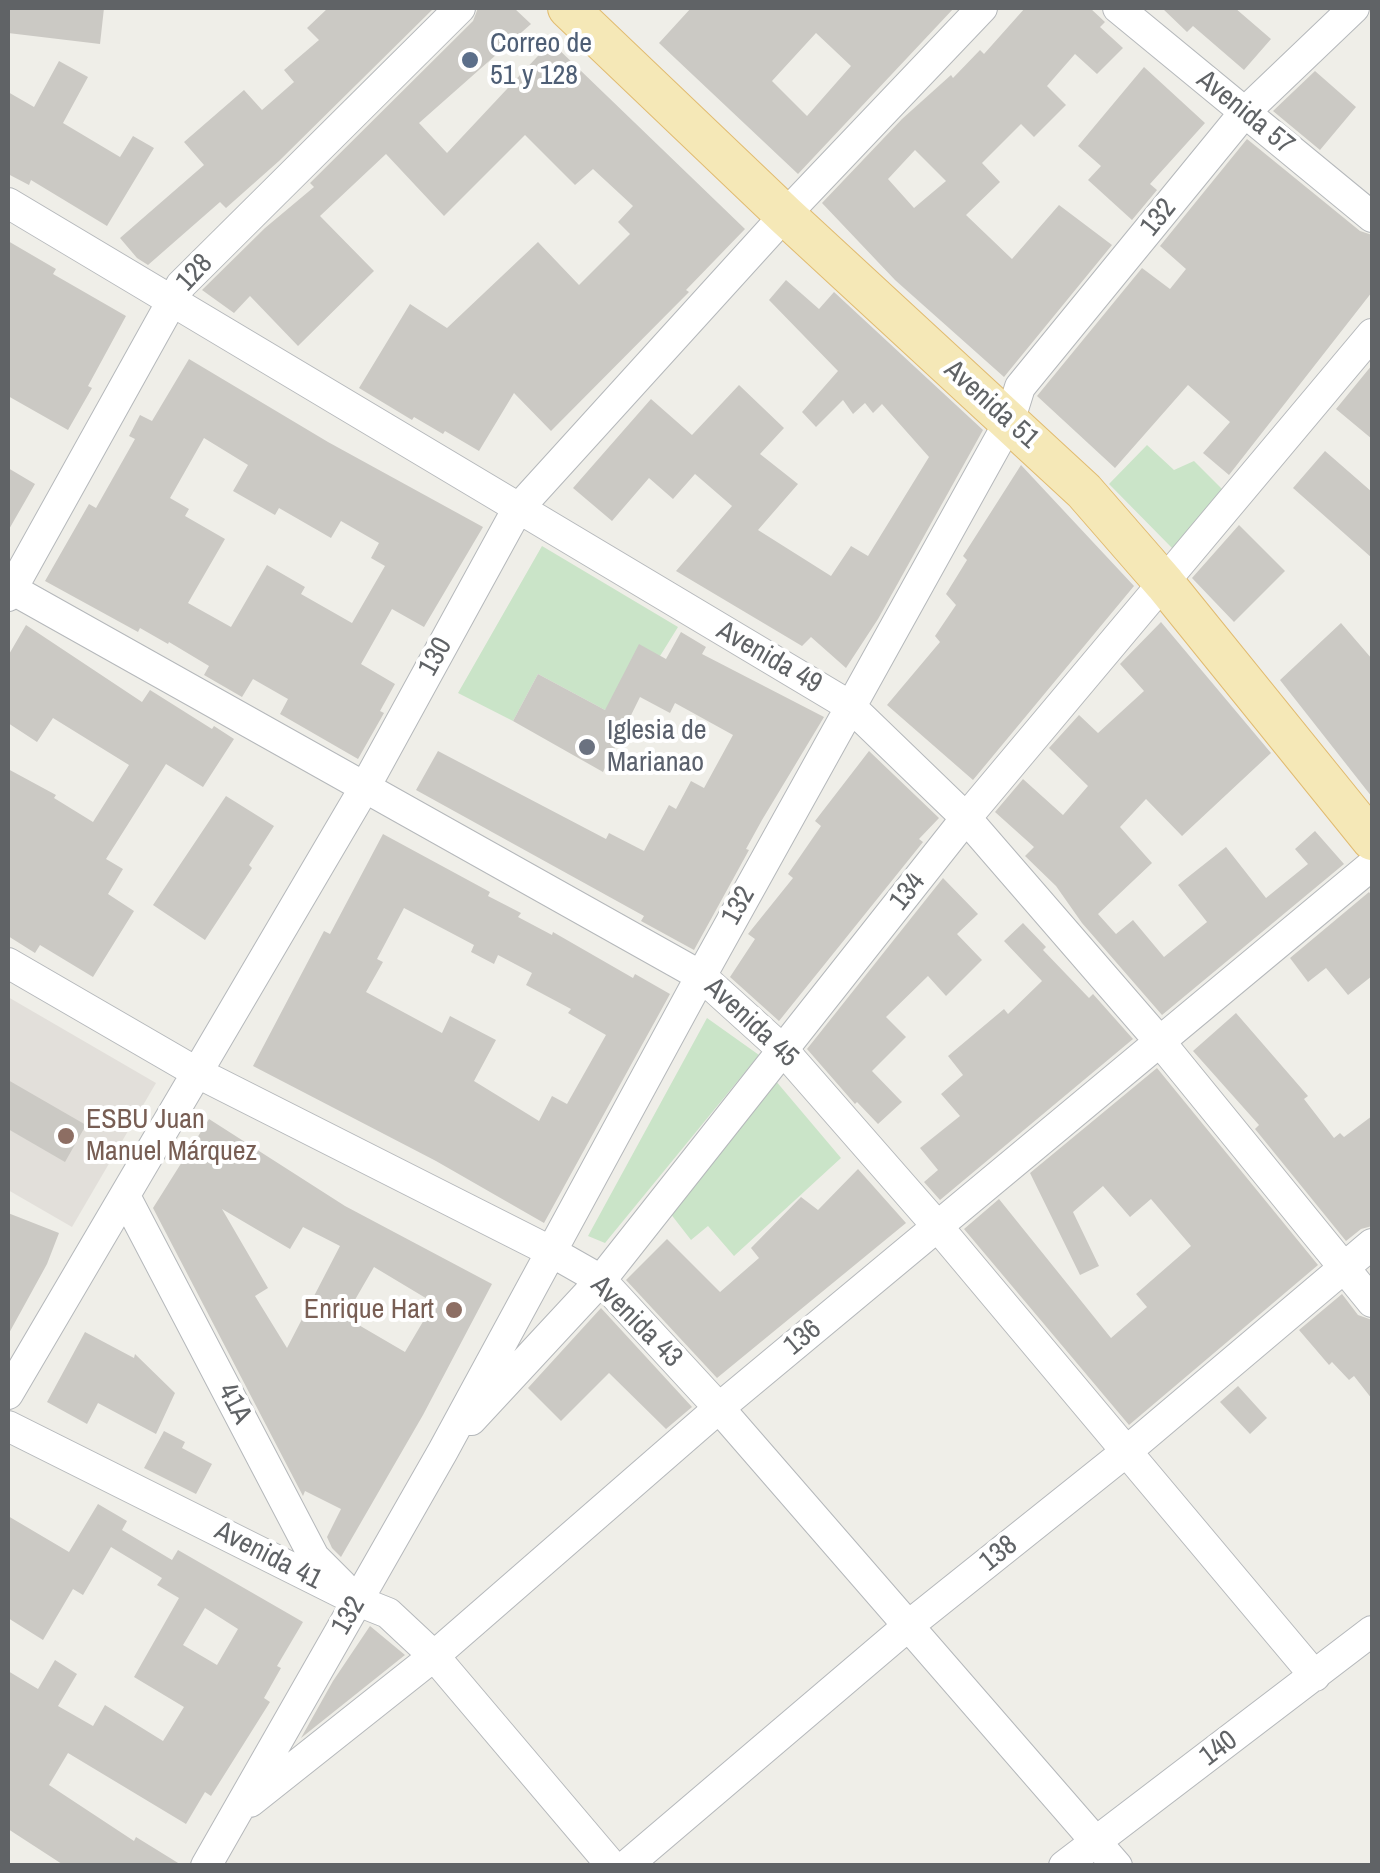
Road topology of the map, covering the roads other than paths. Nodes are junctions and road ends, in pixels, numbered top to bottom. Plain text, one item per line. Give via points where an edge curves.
1 (460, 8) edge
2 (568, 8) edge
3 (982, 8) edge
4 (1118, 8) edge
5 (1354, 8) edge
6 (1244, 113) junction
7 (8, 203) edge
8 (1370, 209) edge
9 (785, 216) junction
10 (170, 302) junction
11 (1372, 334) edge
12 (1009, 422) junction
13 (517, 510) junction
14 (1165, 584) junction
15 (9, 591) edge
16 (850, 706) junction
17 (365, 787) junction
18 (966, 818) junction
19 (1372, 840) edge
20 (1372, 865) edge
21 (8, 963) edge
22 (701, 976) junction
23 (1160, 1043) junction
24 (784, 1051) junction
25 (196, 1072) junction
26 (125, 1196) junction
27 (938, 1227) junction
28 (1372, 1244) edge
29 (550, 1251) junction
30 (1344, 1268) junction
31 (600, 1280) junction
32 (1372, 1302) edge
33 (8, 1394) edge
34 (719, 1408) junction
35 (8, 1426) edge
36 (443, 1450) junction
37 (1128, 1452) junction
38 (358, 1601) junction
39 (908, 1626) junction
40 (1372, 1632) edge
41 (434, 1656) junction
42 (1315, 1676) junction
43 (236, 1814) junction
44 (1096, 1841) junction
45 (206, 1866) edge
46 (612, 1866) edge
47 (626, 1866) edge
48 (1064, 1866) edge
49 (1117, 1866) edge

1 - 10 street, 128
2 - 9 main road, Avenida 51
3 - 9 street, 130
4 - 6 street, Avenida 57
5 - 6 street, 132
6 - 8 street, Avenida 57
6 - 12 street, 132 via 1020,387
7 - 10 street, Avenida 49
9 - 12 main road, Avenida 51
9 - 13 street, 130
10 - 13 street, Avenida 49
10 - 15 street, 128
11 - 14 street, 134
12 - 14 main road, Avenida 51 via 1084,491
12 - 16 street, 132
13 - 16 street, Avenida 49
13 - 17 street, 130
14 - 18 street, 134
14 - 19 main road, Avenida 51
15 - 17 street, Avenida 45
16 - 18 street, Avenida 49
16 - 22 street, 132
17 - 22 street, Avenida 45
17 - 25 street, 130
18 - 23 street, Avenida 49
18 - 24 street, 134
20 - 23 street, 136
21 - 25 street, Avenida 43
22 - 24 street, Avenida 45
22 - 29 street, 132
23 - 27 street, 136
23 - 30 street, Avenida 49
24 - 27 street, Avenida 45
24 - 31 street, 134
25 - 26 street, 130
25 - 29 street, Avenida 43
26 - 33 street, 130
26 - 38 street, 41A via 314,1557
27 - 34 street, 136
27 - 37 street, Avenida 45
28 - 30 street, 138
29 - 31 street, Avenida 43
29 - 36 street, 132
30 - 32 street, Avenida 49
30 - 37 street, 138
31 - 34 street, Avenida 43
31 - 36 street, 134
34 - 39 street, Avenida 43
34 - 41 street, 136
35 - 38 street, Avenida 41
36 - 38 street, 132
37 - 39 street, 138
37 - 42 street, Avenida 45
38 - 41 street, Avenida 41 via 388,1612
38 - 43 street, 132
39 - 44 street, Avenida 43
39 - 47 street, 138
40 - 42 street, 140
41 - 43 street, 136
41 - 46 street, Avenida 41
42 - 44 street, 140
43 - 45 street, 132
44 - 48 street, 140
44 - 49 street, Avenida 43

